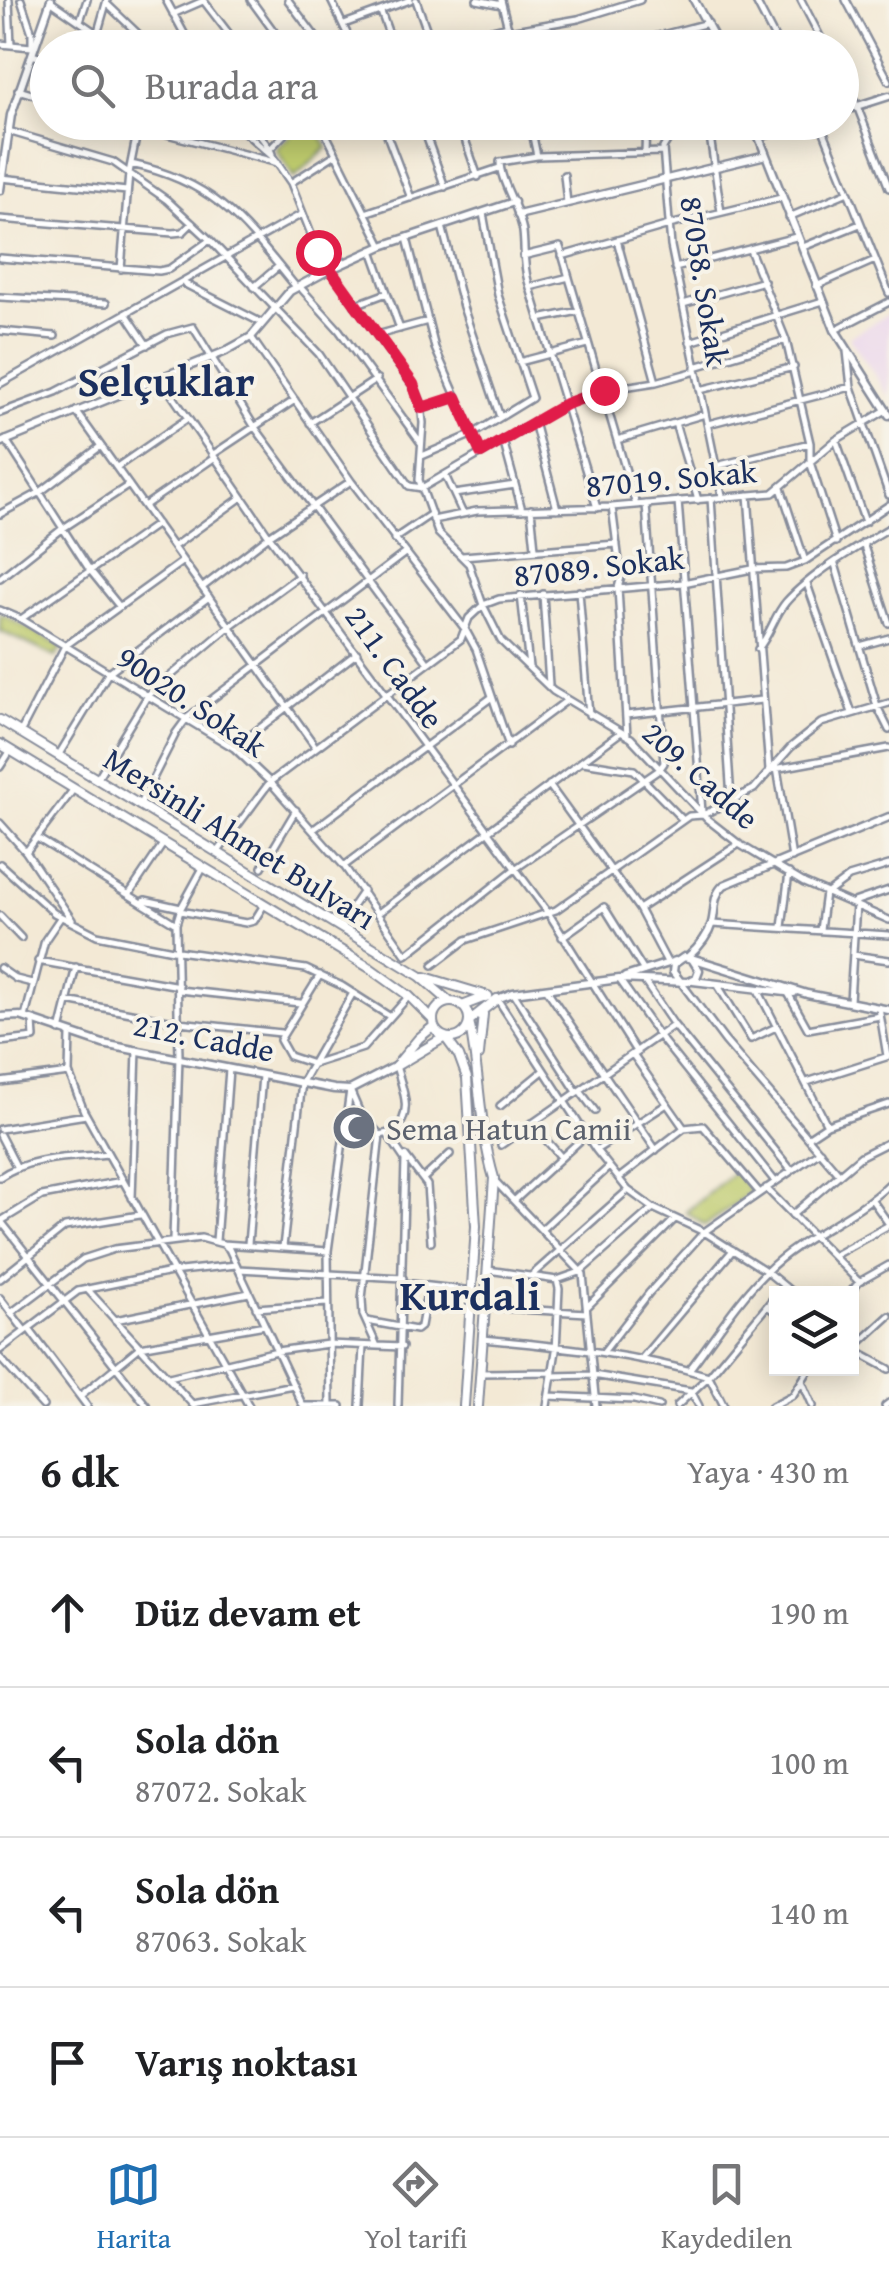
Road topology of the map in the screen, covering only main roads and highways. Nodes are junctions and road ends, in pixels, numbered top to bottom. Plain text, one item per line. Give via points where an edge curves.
1 (0, 720) edge
2 (0, 744) edge
3 (420, 976) junction
4 (492, 997) junction
5 (450, 1002) junction
6 (462, 1006) junction
7 (483, 1013) junction
8 (470, 1021) junction
9 (433, 1023) junction
10 (444, 1037) junction
11 (479, 1064) junction
12 (464, 1406) edge
13 (480, 1406) edge

1 - 3 main road, Mersinli Ahmet Bulvarı
2 - 9 main road, Mersinli Ahmet Bulvarı via 409,996
3 - 4 main road
3 - 5 main road, Mersinli Ahmet Bulvarı
4 - 6 main road
4 - 7 main road
5 - 6 main road
5 - 9 main road via 436,1010
6 - 8 main road
7 - 8 main road
7 - 11 main road
8 - 10 main road via 461,1036
8 - 11 main road
9 - 10 main road
9 - 10 main road via 396,1066
10 - 12 main road via 458,1056 471,1100 476,1226
11 - 13 main road via 494,1178

